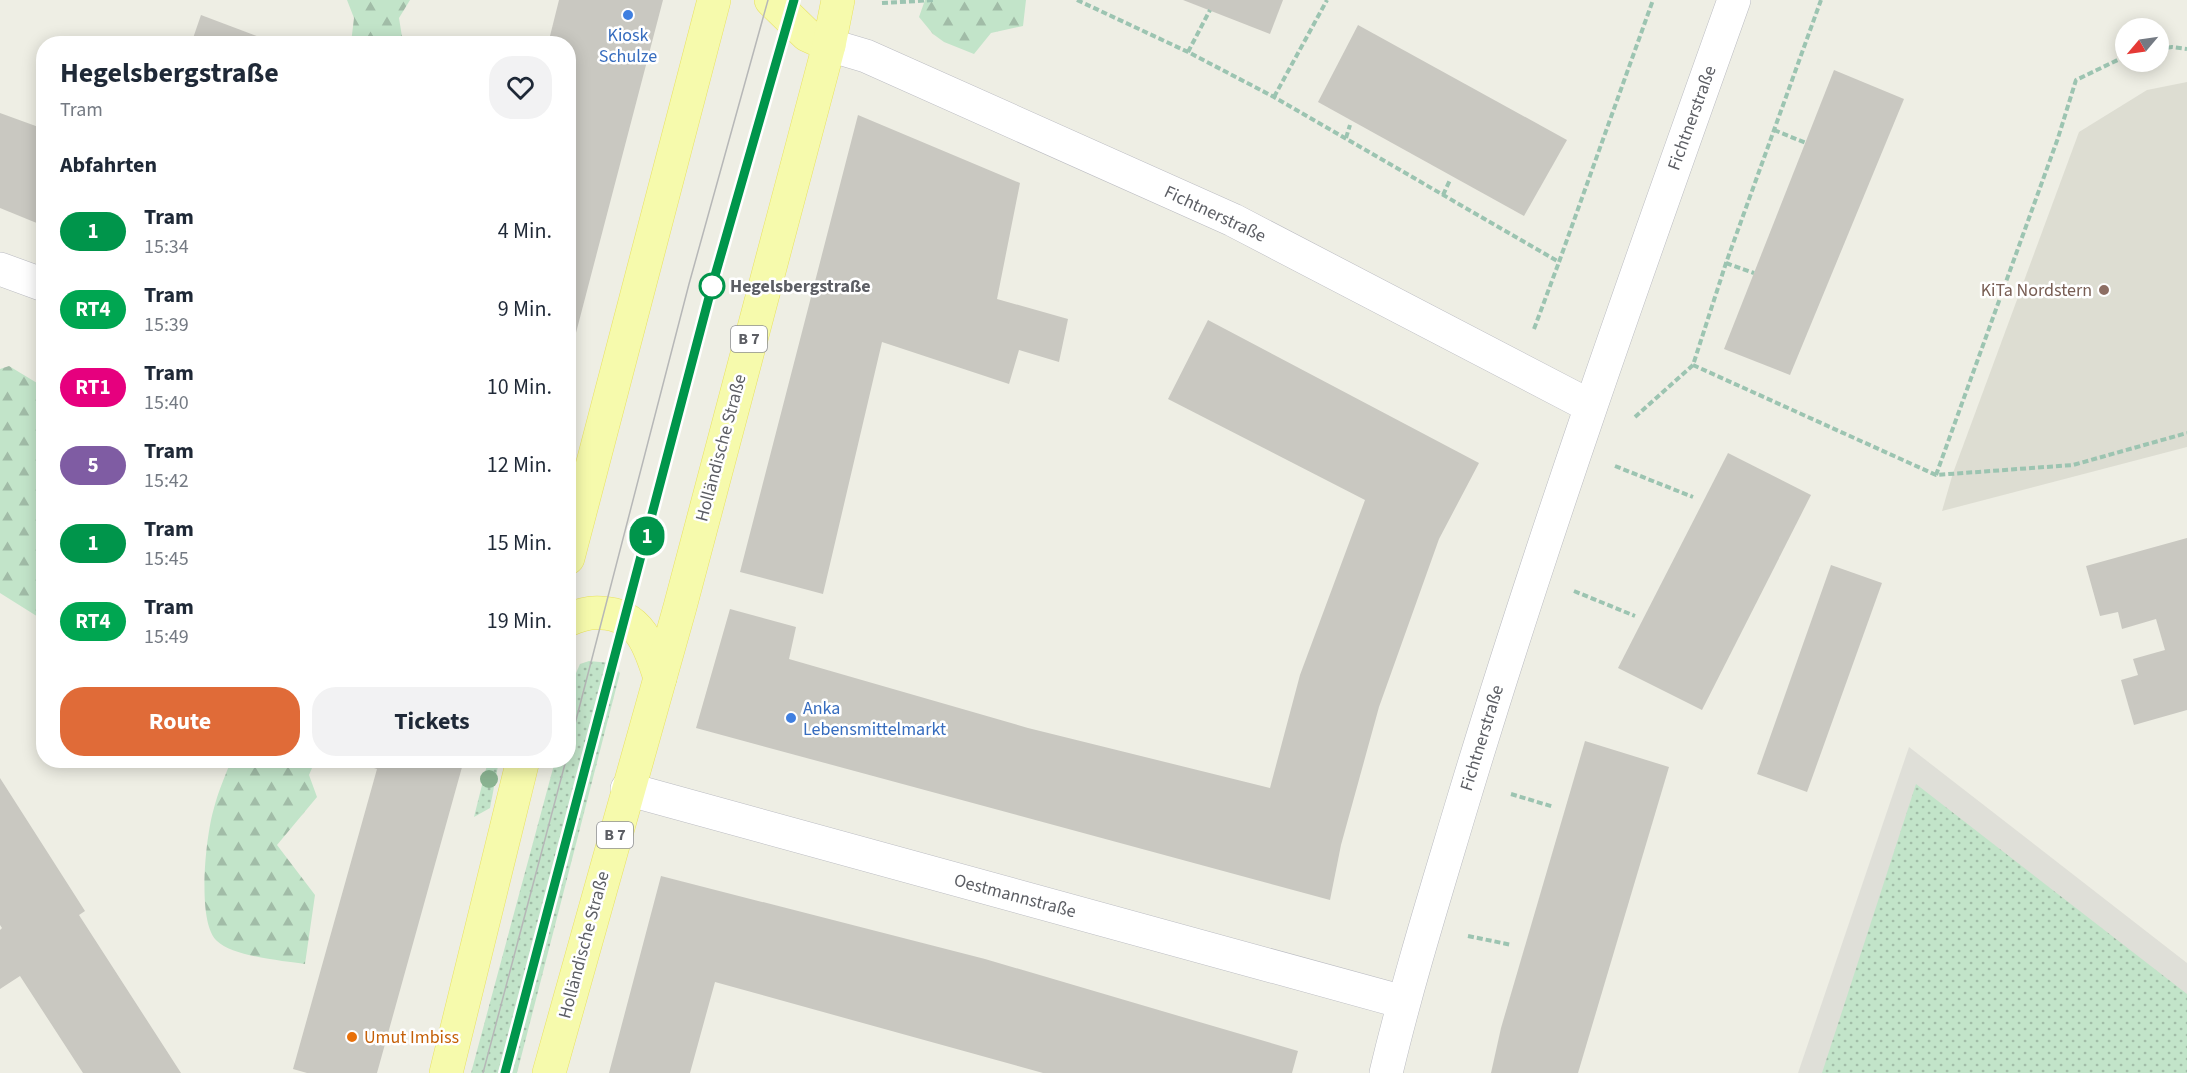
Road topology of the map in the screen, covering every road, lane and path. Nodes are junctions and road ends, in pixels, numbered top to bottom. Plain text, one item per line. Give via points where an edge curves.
1 (714, 0) edge
2 (771, 0) edge
3 (838, 0) edge
4 (935, 0) edge
5 (1077, 0) edge
6 (1327, 0) edge
7 (1653, 0) edge
8 (1734, 0) edge
9 (1821, 0) edge
10 (882, 3) dead end
11 (1210, 10) dead end
12 (829, 45) junction
13 (2169, 47) edge
14 (2187, 49) edge
15 (1188, 52) junction
16 (2115, 61) edge
17 (1274, 97) junction
18 (1350, 125) dead end
19 (1774, 130) junction
20 (1346, 138) junction
21 (1806, 142) dead end
22 (1450, 180) dead end
23 (1443, 195) junction
24 (1558, 262) junction
25 (1726, 263) junction
26 (0, 268) edge
27 (1754, 273) dead end
28 (36, 282) edge
29 (1693, 365) junction
30 (1519, 371) junction
31 (1590, 406) junction
32 (1628, 423) dead end
33 (2187, 433) edge
34 (1609, 464) dead end
35 (1936, 475) junction
36 (576, 491) edge
37 (1693, 497) dead end
38 (1570, 590) dead end
39 (1635, 616) dead end
40 (576, 617) edge
41 (660, 678) junction
42 (521, 768) edge
43 (627, 789) junction
44 (1504, 803) dead end
45 (1554, 807) dead end
46 (1464, 935) dead end
47 (1512, 945) dead end
48 (1403, 1002) junction
49 (446, 1073) edge
50 (549, 1073) edge
51 (1386, 1073) edge

1 - 36 main road
2 - 12 main road via 807,35
3 - 12 main road, Holländische Straße / B 7
4 - 10 path
5 - 15 path
6 - 17 path
7 - 24 path
8 - 31 street, Fichtnerstraße
9 - 19 path
11 - 15 path
12 - 30 street, Fichtnerstraße via 866,56 1233,220
12 - 41 main road, Holländische Straße / B 7
13 - 14 path
15 - 17 path
16 - 35 path via 2076,80
17 - 20 path
18 - 20 path
19 - 21 path
19 - 25 path
20 - 23 path
22 - 23 path
23 - 24 path
24 - 30 path
25 - 27 path
25 - 29 path
26 - 28 street
29 - 32 path
29 - 35 path
30 - 31 street, Fichtnerstraße
31 - 48 street, Fichtnerstraße via 1499,681
33 - 35 path via 2073,465
34 - 37 path
38 - 39 path
40 - 41 main road via 590,612 625,618 644,635
41 - 43 main road, Holländische Straße / B 7
42 - 49 main road
43 - 48 street, Oestmannstraße
43 - 50 main road, Holländische Straße / B 7
44 - 45 path via 1508,792
46 - 47 path
48 - 51 street, Fichtnerstraße

